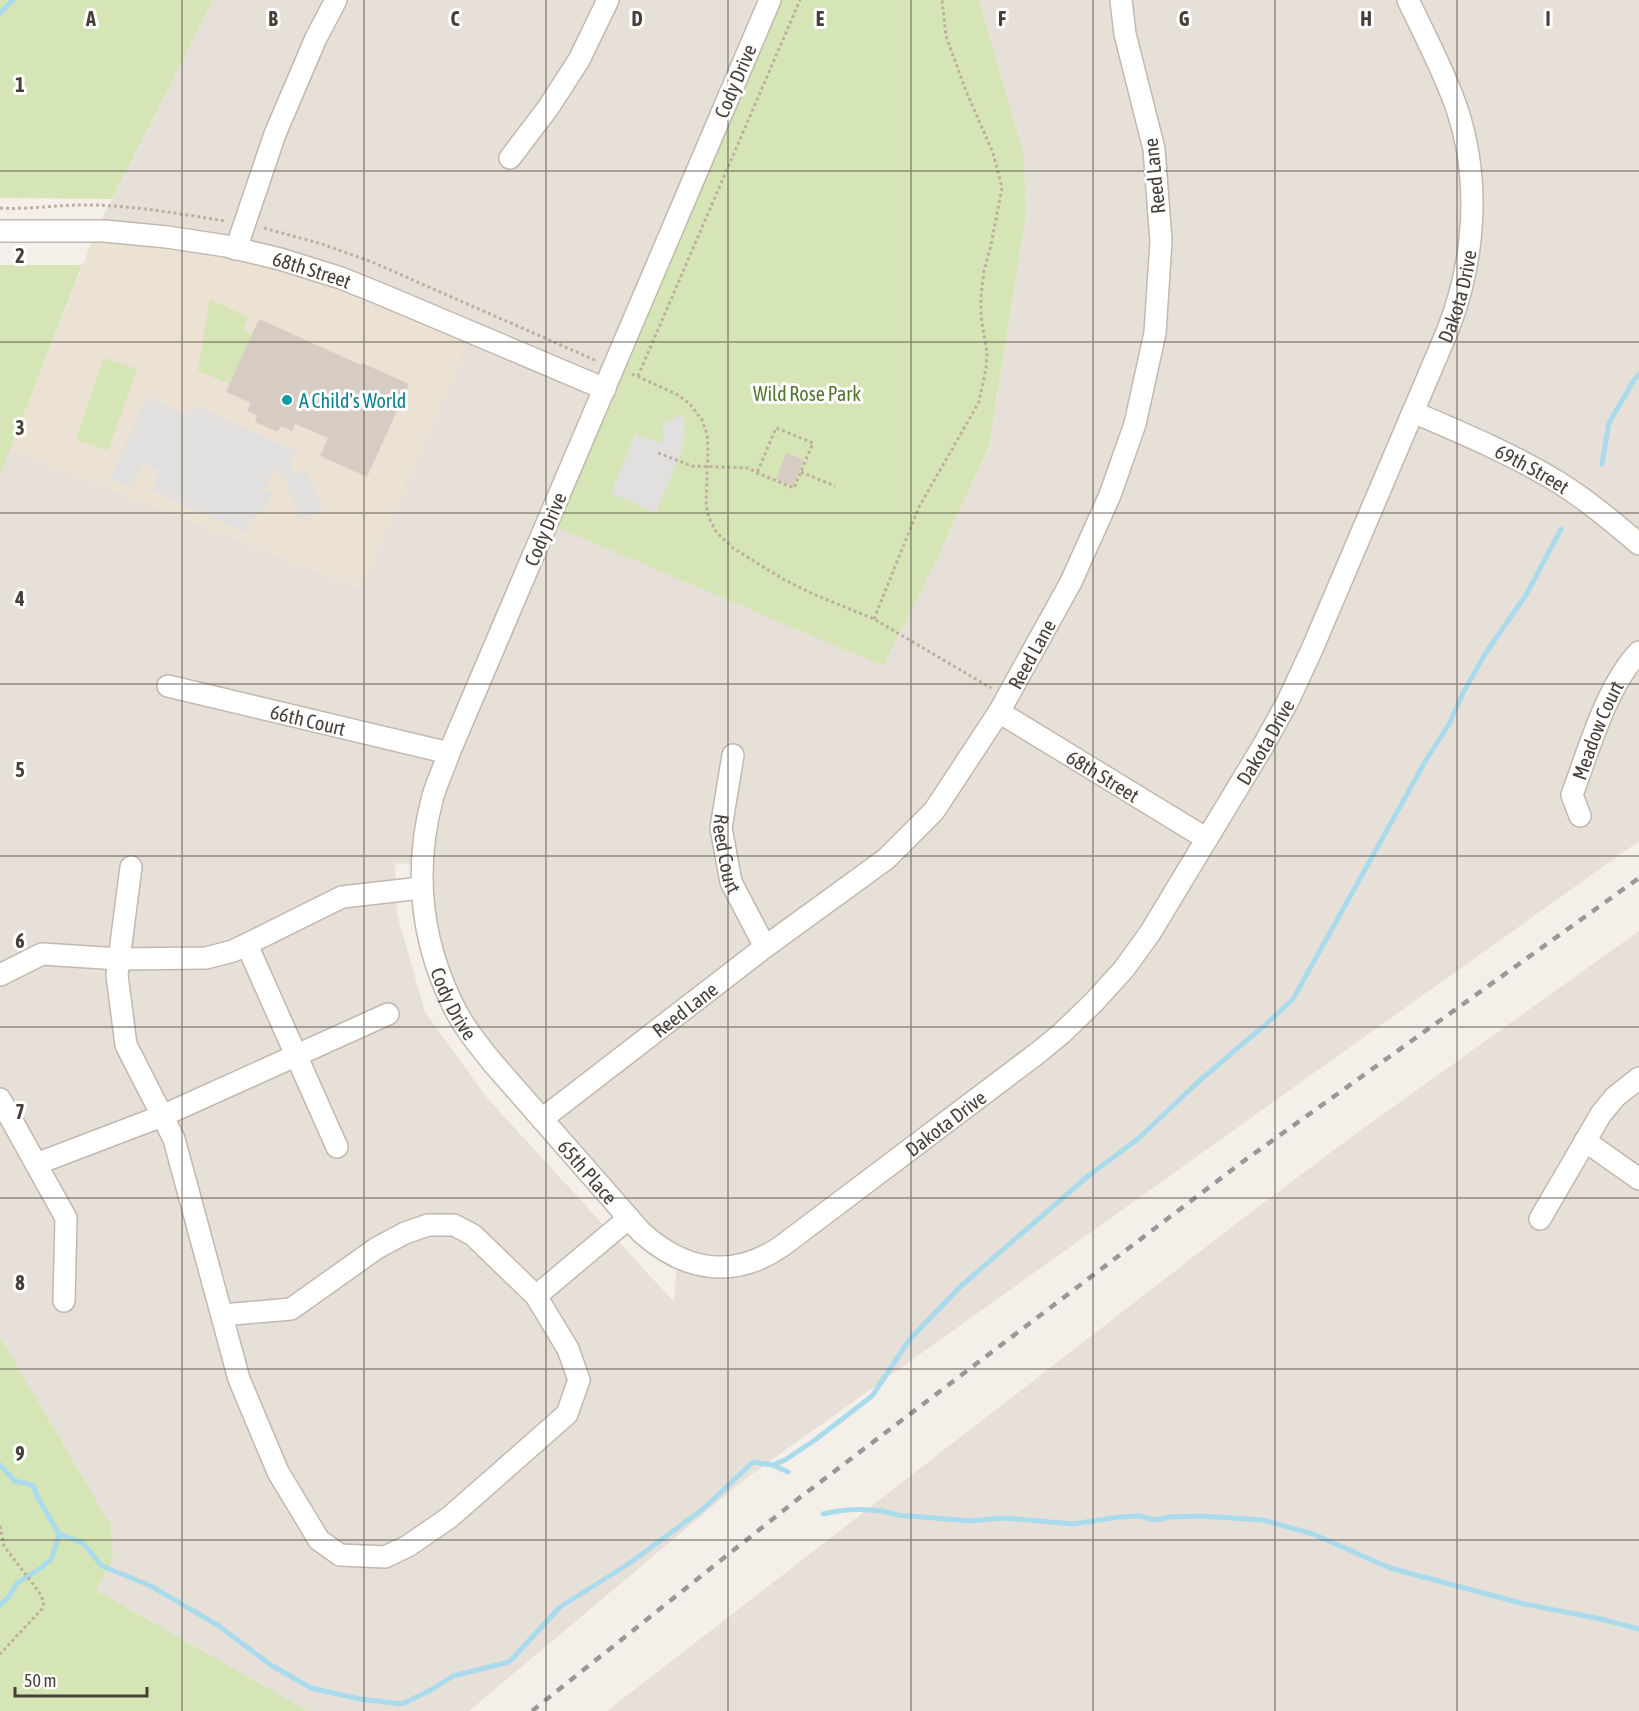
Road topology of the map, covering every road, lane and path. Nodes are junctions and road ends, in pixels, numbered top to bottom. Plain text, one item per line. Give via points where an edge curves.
1 (336, 0) edge
2 (608, 0) edge
3 (770, 0) edge
4 (800, 0) edge
5 (942, 0) edge
6 (1121, 0) edge
7 (1408, 0) edge
8 (510, 158) dead end
9 (0, 231) edge
10 (236, 249) junction
11 (604, 389) junction
12 (1413, 412) junction
13 (658, 453) dead end
14 (707, 468) junction
15 (801, 472) junction
16 (757, 473) junction
17 (835, 486) dead end
18 (1639, 544) edge
19 (874, 620) junction
20 (1639, 652) edge
21 (168, 686) dead end
22 (995, 690) dead end
23 (999, 712) junction
24 (449, 753) junction
25 (734, 755) dead end
26 (1580, 816) dead end
27 (1207, 839) junction
28 (131, 867) dead end
29 (421, 888) junction
30 (247, 945) junction
31 (765, 947) junction
32 (119, 959) junction
33 (0, 975) edge
34 (388, 1014) dead end
35 (296, 1055) junction
36 (492, 1062) joint
37 (1639, 1078) edge
38 (0, 1099) edge
39 (162, 1116) junction
40 (542, 1119) junction
41 (1585, 1142) junction
42 (337, 1147) dead end
43 (36, 1164) junction
44 (1639, 1179) edge
45 (629, 1218) junction
46 (1540, 1219) dead end
47 (699, 1265) joint
48 (536, 1296) junction
49 (64, 1301) dead end
50 (222, 1315) junction
51 (0, 1527) edge
52 (0, 1654) edge

1 - 10 street via 275,134
2 - 8 street via 579,60
3 - 11 street, Cody Drive
4 - 14 path via 638,376 678,395 695,410 707,434
5 - 19 path via 946,36 993,153 1002,188 981,296 986,368 979,402 919,507
6 - 23 street, Reed Lane via 1125,34 1154,148 1161,242 1155,333 1135,424 1110,495 1071,582
7 - 12 street, Dakota Drive via 1457,110 1471,181 1472,222 1460,294
9 - 10 street, 68th Street via 104,231
10 - 11 street, 68th Street via 341,278
11 - 24 street, Cody Drive
12 - 18 street, 69th Street via 1559,483
12 - 27 street, Dakota Drive via 1288,701
13 - 14 path
14 - 16 path via 749,468
14 - 19 path via 709,518 717,533 733,548 783,579
15 - 16 path via 794,488
15 - 16 path via 813,443 776,428
15 - 17 path
19 - 22 path
20 - 26 street, Meadow Court via 1609,698 1572,795
21 - 24 street, 66th Court
23 - 27 street, 68th Street
23 - 31 street, Reed Lane via 934,811 886,859
24 - 29 street, Cody Drive via 426,824
25 - 31 street, Reed Court via 721,828 731,882
27 - 47 street, Dakota Drive via 1124,969 1062,1033 778,1249 740,1265
28 - 32 street
29 - 30 street via 342,897
29 - 36 street, Cody Drive via 436,968 456,1011
30 - 32 street via 206,957
30 - 35 street
31 - 40 street, Reed Lane
32 - 33 street via 42,954
32 - 39 street via 117,975 126,1045
34 - 35 street
35 - 39 street
35 - 42 street
36 - 40 street, 65th Place
37 - 41 street via 1616,1096
38 - 43 street
39 - 43 street
39 - 50 street via 174,1139
40 - 45 street, 65th Place
41 - 44 street
41 - 46 street
43 - 49 street via 66,1218
45 - 47 street, 65th Place via 657,1246
45 - 48 street
48 - 50 street via 473,1235 454,1225 428,1225 377,1248 291,1309
48 - 50 street via 568,1349 579,1380 567,1414 450,1517 385,1557 340,1555 319,1540 278,1472 239,1378
51 - 52 path via 4,1546 44,1602

